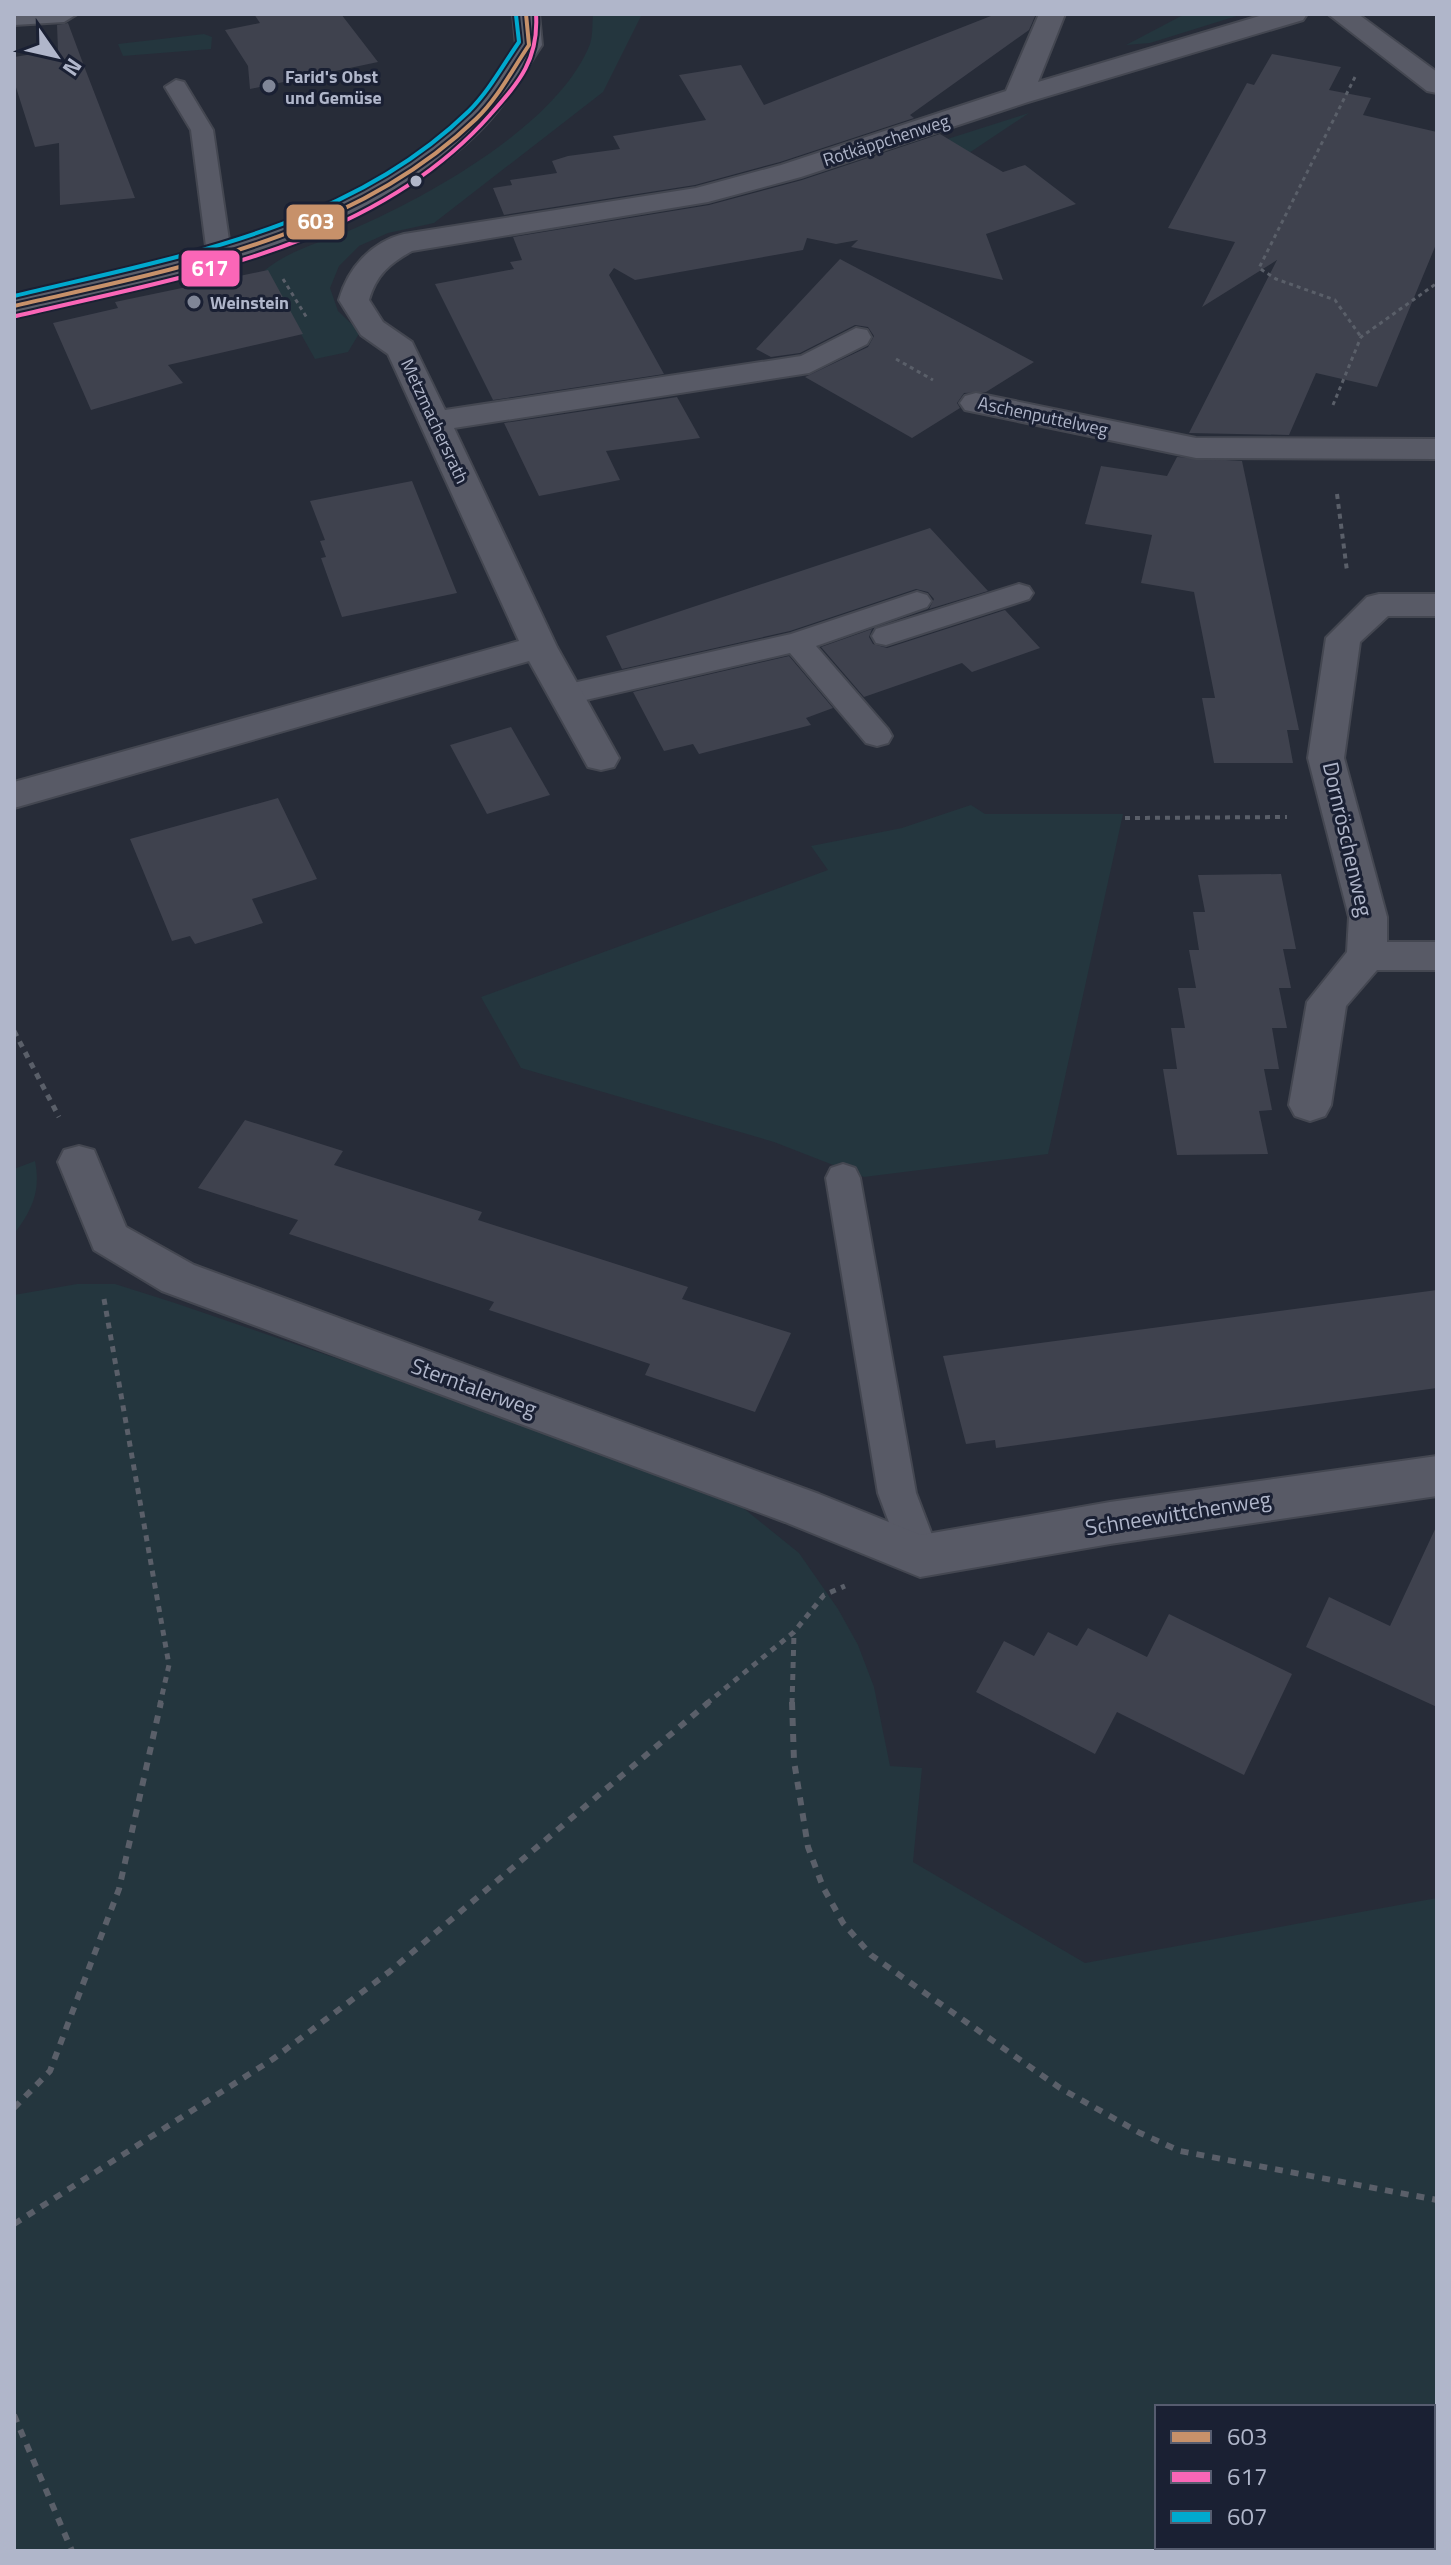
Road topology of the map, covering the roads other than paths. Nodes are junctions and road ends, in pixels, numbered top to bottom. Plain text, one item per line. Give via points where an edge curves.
1 (64, 14) edge
2 (526, 14) edge
3 (1052, 14) edge
4 (1294, 14) edge
5 (1341, 14) edge
6 (14, 17) edge
7 (1437, 85) edge
8 (176, 87) dead end
9 (1018, 96) junction
10 (471, 233) joint
11 (219, 254) junction
12 (14, 306) edge
13 (856, 337) road end
14 (976, 403) road end
15 (436, 421) junction
16 (1437, 449) edge
17 (1019, 593) dead end
18 (917, 601) dead end
19 (1437, 605) edge
20 (797, 642) junction
21 (539, 647) junction
22 (564, 695) junction
23 (877, 736) dead end
24 (601, 758) dead end
25 (14, 795) edge
26 (1367, 956) junction
27 (1437, 956) edge
28 (1310, 1105) dead end
29 (79, 1162) dead end
30 (843, 1178) dead end
31 (1437, 1476) edge
32 (920, 1556) junction

1 - 6 street
2 - 11 street via 529,45 475,120 428,159 374,193
3 - 9 street
4 - 9 street, Rotkäppchenweg
5 - 7 street
8 - 11 lane via 202,130
9 - 10 street, Rotkäppchenweg via 698,196
10 - 15 street, Metzmachersrath via 404,243 373,261 359,279 354,300 372,328 401,349
11 - 12 street
13 - 15 street via 809,364
14 - 16 street, Aschenputtelweg via 1196,448
15 - 21 street, Metzmachersrath
17 - 20 lane via 873,641
18 - 20 lane
19 - 26 street, Dornröschenweg via 1379,605 1343,638 1326,758 1368,917
20 - 22 lane
20 - 23 lane
21 - 22 street, Metzmachersrath
21 - 25 street
22 - 24 street, Metzmachersrath
26 - 27 street
26 - 28 street via 1327,1002
29 - 32 street, Sterntalerweg via 109,1238 178,1278
30 - 32 lane via 897,1493
31 - 32 street, Schneewittchenweg

